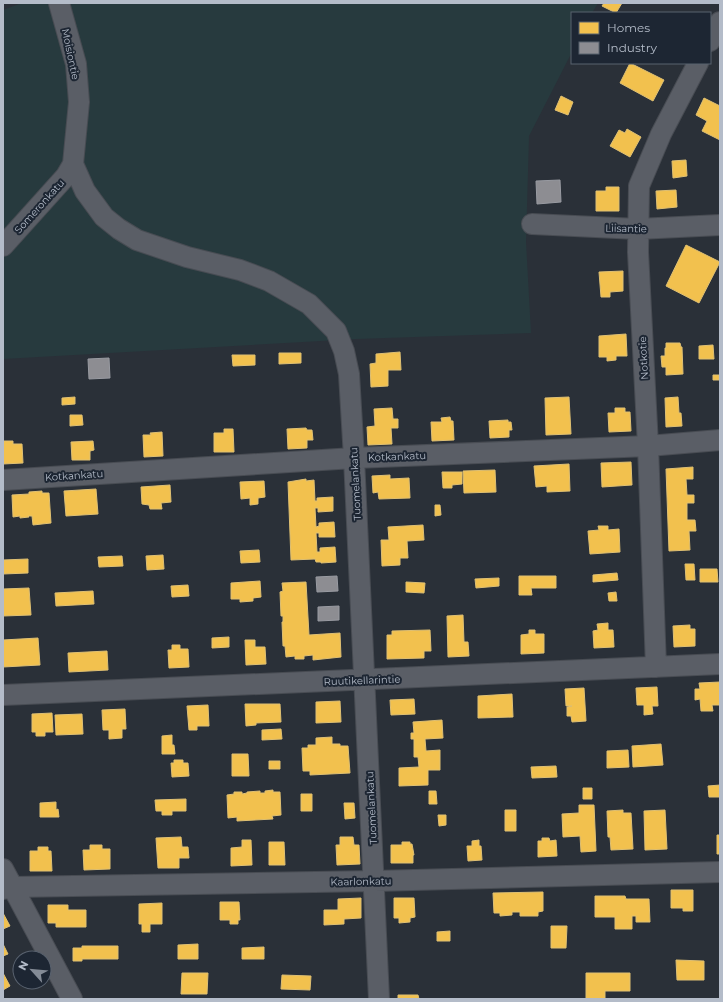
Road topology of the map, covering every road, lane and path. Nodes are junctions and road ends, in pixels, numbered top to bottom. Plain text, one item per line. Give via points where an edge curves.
1 (59, 3) edge
2 (720, 22) edge
3 (711, 39) edge
4 (697, 64) edge
5 (73, 164) junction
6 (532, 224) dead end
7 (720, 225) edge
8 (638, 229) junction
9 (3, 246) edge
10 (720, 440) edge
11 (648, 446) junction
12 (354, 458) junction
13 (3, 480) edge
14 (720, 664) edge
15 (656, 667) junction
16 (365, 680) junction
17 (3, 694) edge
18 (3, 869) edge
19 (720, 872) edge
20 (374, 881) junction
21 (8, 888) edge
22 (72, 999) edge
23 (379, 999) edge

1 - 5 street, Moisiontie via 76,64 79,102
2 - 3 street
4 - 8 street, Notkotie via 661,134 640,186
5 - 9 street, Someronkatu via 66,176
5 - 12 street, Tuomelankatu via 85,190 104,217 119,229 137,240 269,281 309,304 336,331 349,374
6 - 8 street, Liisantie
7 - 8 street, Liisantie
8 - 11 street, Notkotie
10 - 11 street, Kotkankatu
11 - 12 street, Kotkankatu
11 - 15 street, Notkotie
12 - 13 street, Kotkankatu
12 - 16 street, Tuomelankatu
14 - 15 street, Ruutikellarintie
15 - 16 street, Ruutikellarintie
16 - 17 street, Ruutikellarintie
16 - 20 street, Tuomelankatu
18 - 21 street
19 - 20 street, Kaarlonkatu
20 - 21 street, Kaarlonkatu
20 - 23 street, Tuomelankatu
21 - 22 street

